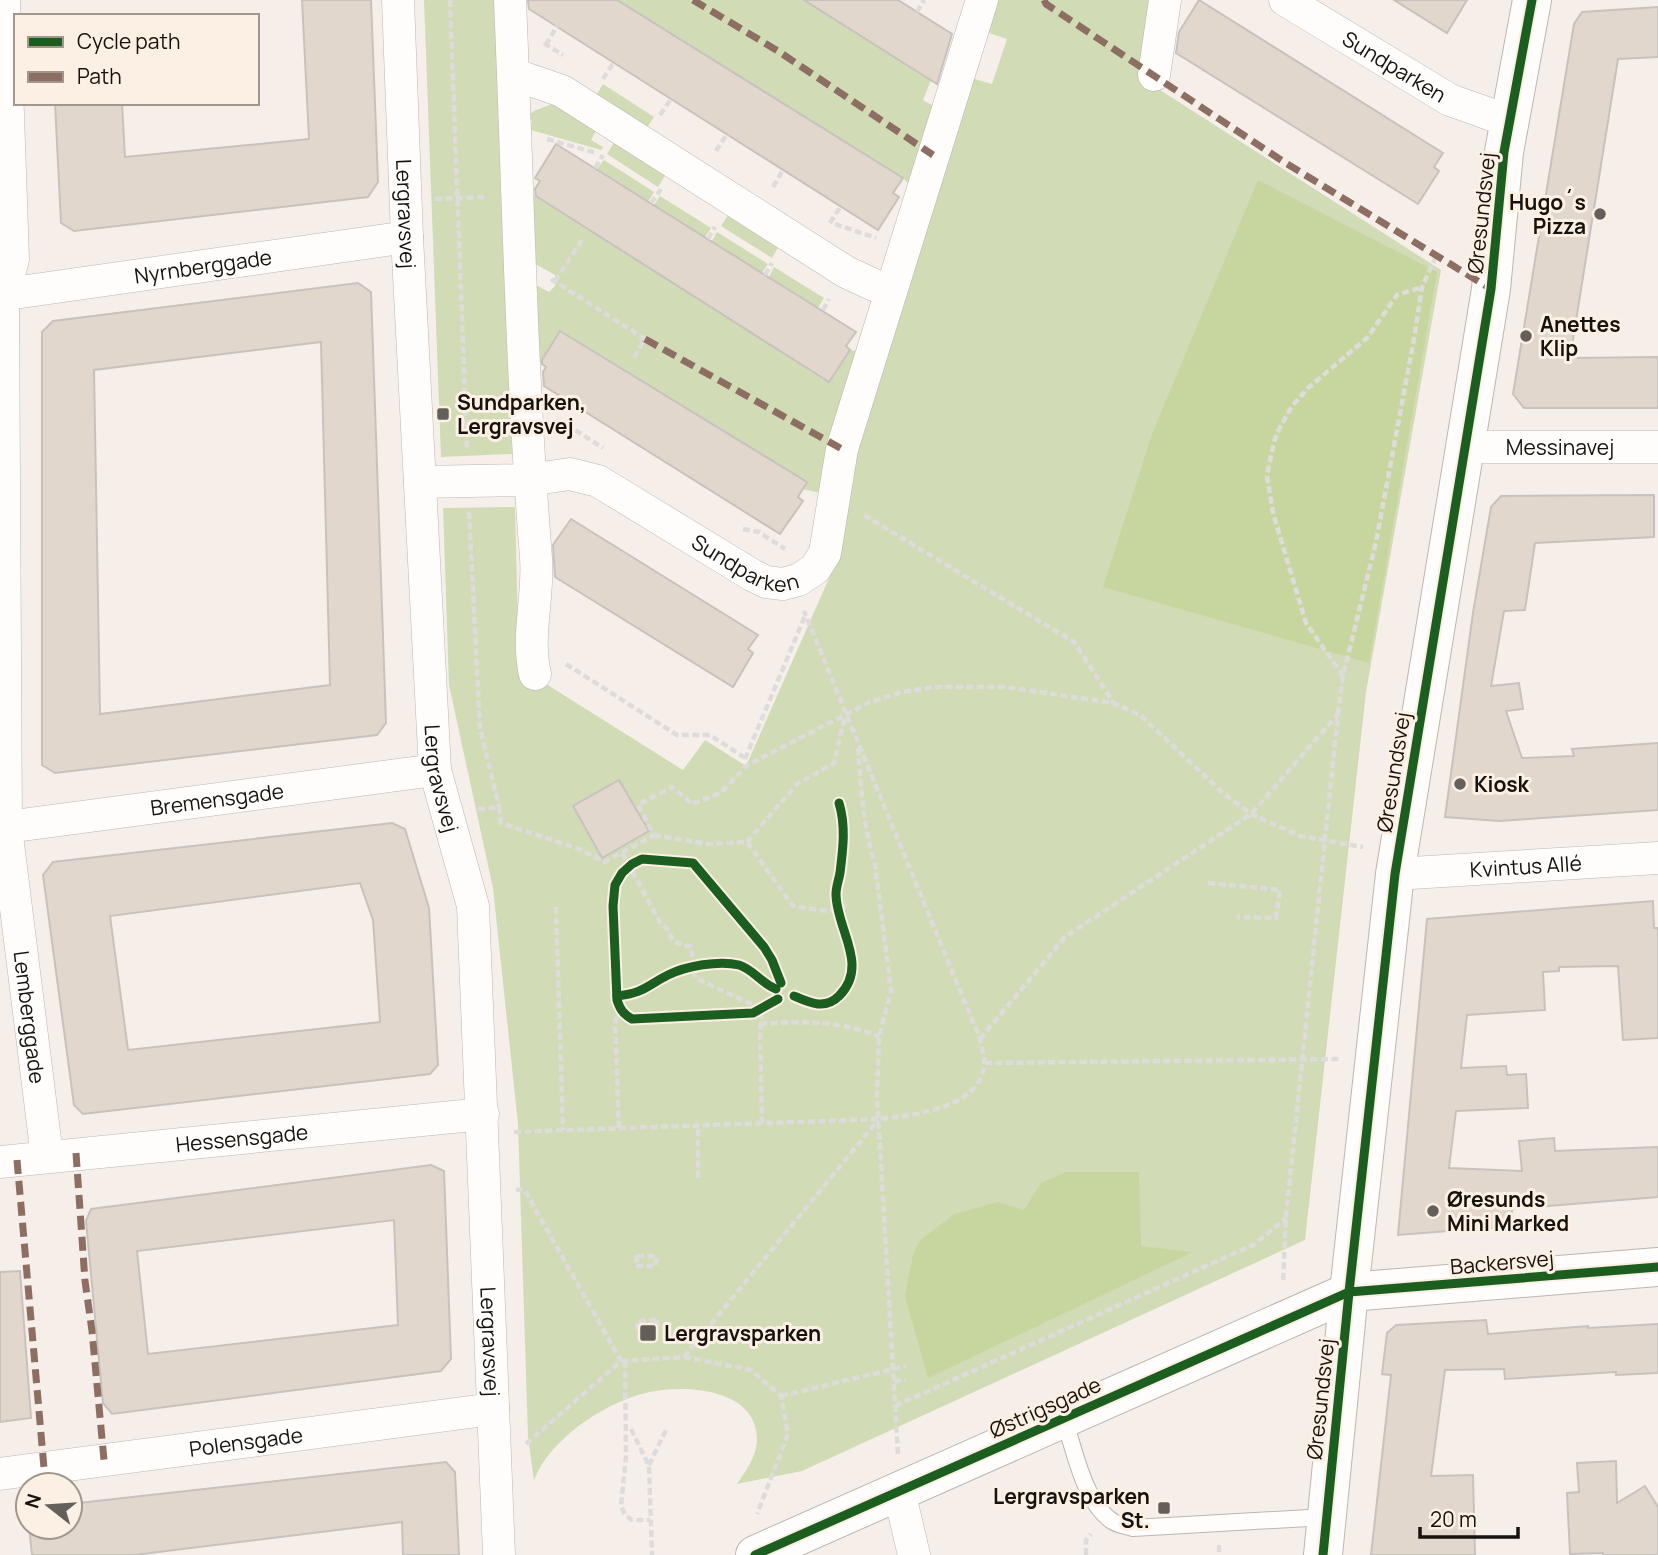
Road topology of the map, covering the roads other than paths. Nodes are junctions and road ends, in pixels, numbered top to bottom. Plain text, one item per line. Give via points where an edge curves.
1 (4, 0) edge
2 (398, 0) edge
3 (510, 0) edge
4 (982, 0) edge
5 (1165, 0) edge
6 (1285, 0) edge
7 (1532, 0) edge
8 (513, 74) junction
9 (1154, 75) dead end
10 (1509, 121) junction
11 (407, 237) junction
12 (890, 292) junction
13 (2, 295) edge
14 (1464, 447) junction
15 (1658, 447) edge
16 (529, 480) junction
17 (420, 482) junction
18 (535, 674) dead end
19 (435, 770) junction
20 (3, 828) edge
21 (1658, 858) edge
22 (1396, 864) junction
23 (483, 1114) junction
24 (47, 1156) junction
25 (0, 1162) edge
26 (1658, 1267) edge
27 (1349, 1292) junction
28 (494, 1409) junction
29 (1065, 1418) junction
30 (0, 1474) edge
31 (899, 1491) junction
32 (1326, 1517) junction
33 (755, 1537) edge
34 (499, 1555) edge
35 (914, 1555) edge
36 (1323, 1555) edge

1 - 13 street, Lemberggade via 13,259
2 - 11 street, Lergravsvej
3 - 8 street
4 - 12 street, Sundparken
5 - 9 street
6 - 10 street, Sundparken via 1450,100
7 - 10 street, Øresundsvej
8 - 12 street via 562,91 846,272
8 - 16 street
10 - 14 street, Øresundsvej via 1491,289
11 - 13 street, Nyrnberggade
11 - 17 street, Lergravsvej
12 - 16 street, Sundparken via 842,449 825,552 815,569 798,580 766,582 598,481 570,474
13 - 20 street, Lemberggade
14 - 15 street, Messinavej
14 - 22 street, Øresundsvej
16 - 17 street, Sundparken
16 - 18 street via 536,564 531,624
17 - 19 street, Lergravsvej
19 - 20 street, Bremensgade
19 - 23 street, Lergravsvej via 474,906
20 - 24 street, Lemberggade
21 - 22 street, Kvintus Allé
22 - 27 street, Øresundsvej
23 - 24 street, Hessensgade
23 - 28 street, Lergravsvej
24 - 25 street, Hessensgade
26 - 27 street, Backersvej
27 - 29 street, Østrigsgade
27 - 32 street, Øresundsvej
28 - 30 street, Polensgade
28 - 34 street, Lergravsvej
29 - 31 street, Østrigsgade
29 - 32 lane via 1087,1487 1113,1522 1133,1528
31 - 33 street, Østrigsgade
31 - 35 street
32 - 36 street, Øresundsvej

